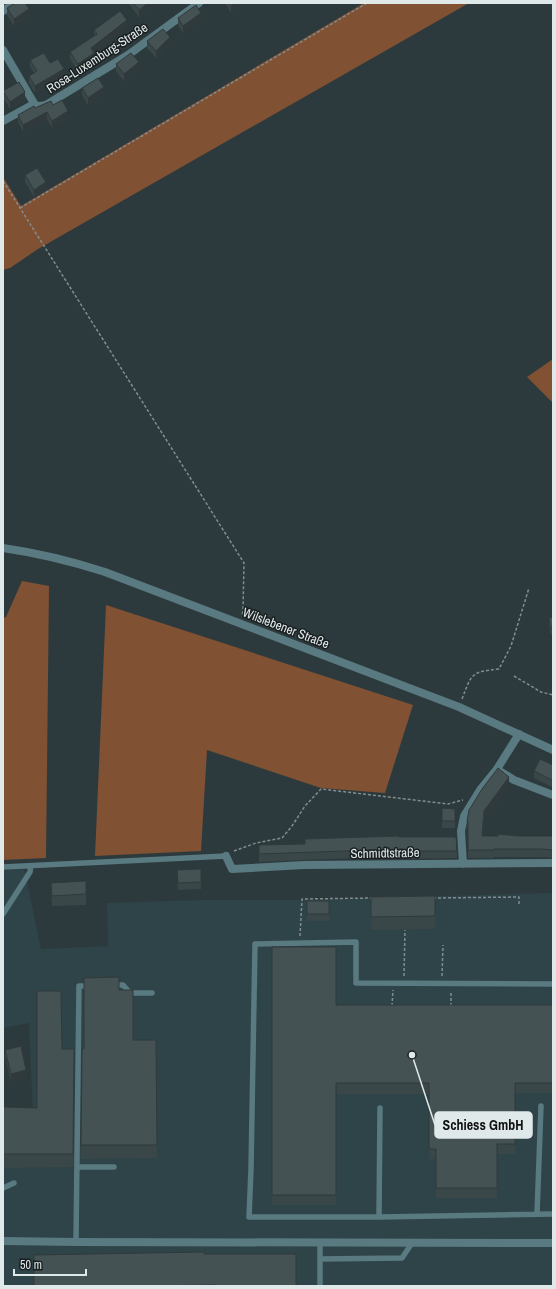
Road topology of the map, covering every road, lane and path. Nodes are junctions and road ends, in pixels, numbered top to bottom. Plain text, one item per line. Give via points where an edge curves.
1 (14, 3) edge
2 (200, 3) edge
3 (367, 3) edge
4 (3, 11) edge
5 (3, 50) edge
6 (35, 105) junction
7 (3, 121) edge
8 (3, 181) edge
9 (20, 208) junction
10 (3, 548) edge
11 (529, 588) dead end
12 (240, 623) junction
13 (514, 676) dead end
14 (553, 695) edge
15 (459, 707) junction
16 (519, 734) junction
17 (553, 750) edge
18 (497, 769) junction
19 (480, 790) junction
20 (553, 795) edge
21 (226, 856) junction
22 (553, 863) edge
23 (463, 864) junction
24 (31, 866) junction
25 (3, 867) edge
26 (379, 898) edge
27 (434, 898) edge
28 (519, 904) dead end
29 (3, 914) edge
30 (405, 930) dead end
31 (300, 942) junction
32 (444, 944) dead end
33 (393, 984) junction
34 (404, 984) junction
35 (442, 984) junction
36 (451, 984) junction
37 (553, 984) edge
38 (108, 985) edge
39 (94, 986) edge
40 (152, 993) dead end
41 (451, 1008) edge
42 (392, 1009) edge
43 (540, 1106) dead end
44 (380, 1108) dead end
45 (76, 1167) junction
46 (114, 1167) dead end
47 (14, 1183) dead end
48 (3, 1188) edge
49 (537, 1214) junction
50 (553, 1214) edge
51 (379, 1217) junction
52 (3, 1241) edge
53 (76, 1242) junction
54 (320, 1243) junction
55 (412, 1243) junction
56 (553, 1243) edge
57 (320, 1259) junction
58 (320, 1286) edge

1 - 4 street
2 - 6 street, Rosa-Luxemburg-Straße via 128,55 46,105
3 - 9 path
5 - 6 street
6 - 7 street, Rosa-Luxemburg-Straße via 28,106
8 - 9 path
9 - 12 path via 244,563 244,610
10 - 12 street, Wilslebener Straße via 83,565
11 - 15 path via 511,646 499,669 475,674
12 - 15 street, Wilslebener Straße
13 - 14 path via 541,692
15 - 16 street, Wilslebener Straße
16 - 17 street, Wilslebener Straße
16 - 18 street
18 - 19 street
18 - 20 street via 514,780
19 - 21 path via 448,804 321,788 304,806 282,838 256,843
19 - 23 street via 464,816 461,831
21 - 23 street, Schmidtstraße via 232,868
21 - 24 lane
22 - 23 street, Schmidtstraße
24 - 25 lane
24 - 29 lane via 30,872
26 - 31 path via 302,899
27 - 28 path via 519,897
30 - 34 path
31 - 33 lane via 356,942 356,983
31 - 51 lane via 255,944 249,1217
32 - 35 path
33 - 34 lane
33 - 42 path
34 - 35 lane
35 - 36 lane
36 - 37 lane
36 - 41 path
38 - 40 lane via 123,985 130,993
39 - 45 lane via 79,986
43 - 49 lane
44 - 51 lane
45 - 46 lane
45 - 53 lane
47 - 48 lane
49 - 50 lane
49 - 51 lane
52 - 53 street
53 - 54 street
54 - 55 street
54 - 57 lane
55 - 56 street
55 - 57 lane via 402,1258
57 - 58 lane

